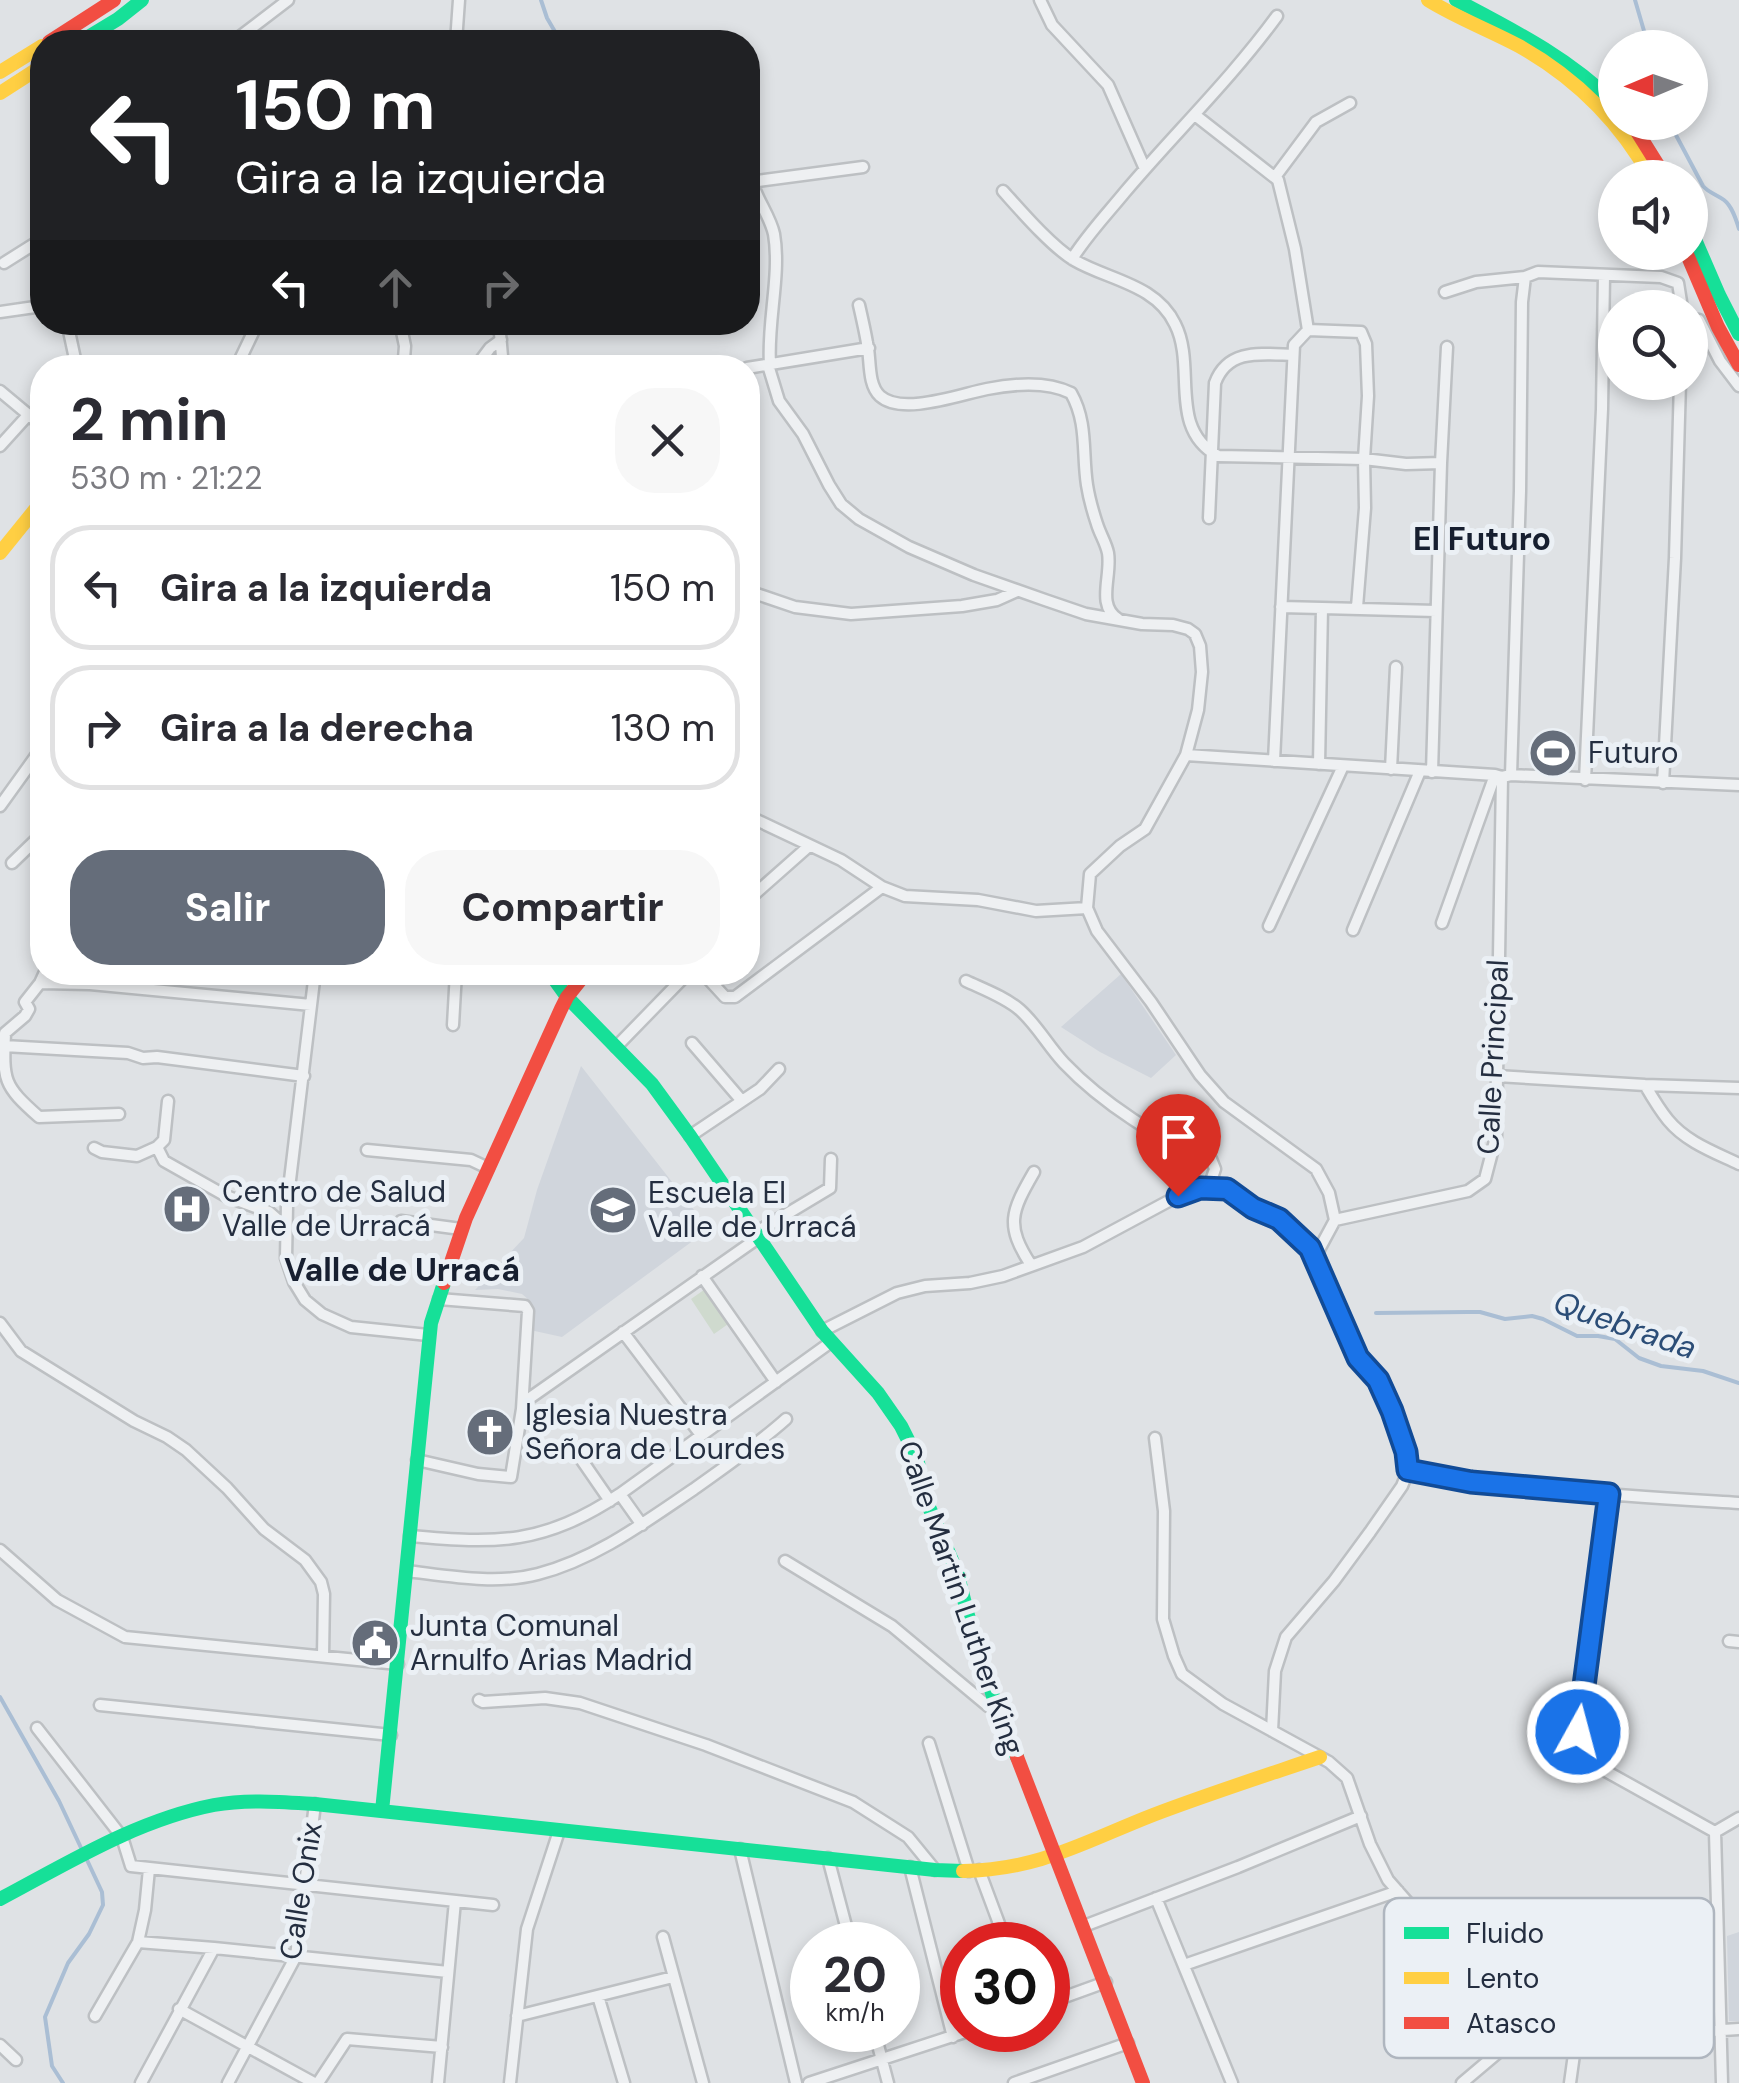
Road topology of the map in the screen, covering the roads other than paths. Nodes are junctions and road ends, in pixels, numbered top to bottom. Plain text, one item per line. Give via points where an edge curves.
1 (114, 0) edge
2 (142, 0) edge
3 (288, 0) edge
4 (459, 0) edge
5 (1040, 0) edge
6 (1428, 0) edge
7 (1456, 0) edge
8 (1277, 16) dead end
9 (68, 30) edge
10 (100, 30) edge
11 (249, 30) edge
12 (457, 30) edge
13 (30, 54) edge
14 (0, 72) edge
15 (30, 74) edge
16 (1598, 89) edge
17 (0, 93) edge
18 (1350, 103) dead end
19 (1195, 115) junction
20 (1639, 160) edge
21 (864, 168) dead end
22 (1144, 169) junction
23 (1274, 177) junction
24 (760, 181) edge
25 (1002, 191) dead end
26 (760, 203) edge
27 (30, 247) edge
28 (1072, 259) junction
29 (4, 263) dead end
30 (1694, 270) edge
31 (1708, 270) edge
32 (1604, 274) junction
33 (1525, 278) junction
34 (1679, 290) edge
35 (1445, 292) dead end
36 (858, 305) dead end
37 (30, 308) edge
38 (0, 312) edge
39 (1308, 330) junction
40 (1739, 334) edge
41 (500, 335) edge
42 (1708, 337) edge
43 (501, 340) junction
44 (1447, 347) dead end
45 (868, 348) junction
46 (485, 355) edge
47 (502, 355) edge
48 (1293, 355) junction
49 (769, 365) junction
50 (1739, 365) edge
51 (760, 366) edge
52 (1739, 386) edge
53 (0, 390) edge
54 (1680, 400) edge
55 (29, 414) joint
56 (0, 446) edge
57 (1212, 452) junction
58 (1288, 459) junction
59 (1364, 459) junction
60 (1441, 463) junction
61 (30, 514) edge
62 (1209, 518) dead end
63 (3, 544) edge
64 (1018, 590) junction
65 (760, 596) edge
66 (1358, 607) junction
67 (1281, 608) junction
68 (1322, 608) junction
69 (1436, 611) junction
70 (1119, 619) junction
71 (1396, 668) dead end
72 (1186, 755) junction
73 (1274, 761) junction
74 (30, 764) edge
75 (1319, 764) junction
76 (1343, 766) junction
77 (1391, 769) junction
78 (1426, 771) junction
79 (1503, 776) junction
80 (1584, 780) junction
81 (1664, 782) junction
82 (1739, 785) edge
83 (0, 806) edge
84 (760, 822) edge
85 (30, 846) edge
86 (809, 846) junction
87 (12, 863) dead end
88 (882, 888) junction
89 (760, 889) edge
90 (1087, 908) junction
91 (1442, 923) dead end
92 (1269, 926) dead end
93 (1353, 930) dead end
94 (760, 979) edge
95 (966, 981) dead end
96 (37, 985) edge
97 (101, 985) edge
98 (314, 985) edge
99 (455, 985) edge
100 (558, 985) edge
101 (577, 985) edge
102 (677, 985) edge
103 (714, 985) edge
104 (752, 985) edge
105 (567, 997) junction
106 (312, 1005) junction
107 (453, 1024) dead end
108 (692, 1042) dead end
109 (4, 1046) junction
110 (616, 1048) junction
111 (779, 1069) dead end
112 (304, 1076) junction
113 (1497, 1076) junction
114 (1645, 1085) junction
115 (1739, 1088) edge
116 (168, 1100) dead end
117 (742, 1101) junction
118 (119, 1114) dead end
119 (690, 1136) junction
120 (157, 1147) junction
121 (94, 1148) dead end
122 (367, 1150) dead end
123 (831, 1159) dead end
124 (1739, 1164) edge
125 (488, 1168) junction
126 (1034, 1172) dead end
127 (1209, 1187) junction
128 (1335, 1220) junction
129 (401, 1221) dead end
130 (286, 1227) junction
131 (461, 1229) junction
132 (756, 1236) junction
133 (1314, 1259) junction
134 (1031, 1266) junction
135 (702, 1276) junction
136 (438, 1299) junction
137 (0, 1323) edge
138 (623, 1332) junction
139 (428, 1335) junction
140 (826, 1336) junction
141 (776, 1382) junction
142 (522, 1409) junction
143 (786, 1418) dead end
144 (702, 1436) junction
145 (1155, 1438) dead end
146 (572, 1446) dead end
147 (417, 1460) junction
148 (1408, 1470) junction
149 (1609, 1494) junction
150 (615, 1498) junction
151 (1739, 1503) edge
152 (642, 1524) junction
153 (410, 1536) junction
154 (0, 1550) edge
155 (786, 1560) dead end
156 (407, 1572) junction
157 (322, 1656) junction
158 (398, 1664) junction
159 (479, 1700) dead end
160 (100, 1705) dead end
161 (997, 1708) junction
162 (37, 1728) dead end
163 (1272, 1731) junction
164 (391, 1735) junction
165 (929, 1743) dead end
166 (1320, 1758) junction
167 (316, 1804) junction
168 (382, 1811) junction
169 (1361, 1816) junction
170 (1739, 1818) edge
171 (559, 1831) junction
172 (1714, 1832) junction
173 (122, 1837) junction
174 (740, 1849) junction
175 (1057, 1856) junction
176 (828, 1858) junction
177 (910, 1867) junction
178 (150, 1869) junction
179 (935, 1870) junction
180 (974, 1870) junction
181 (307, 1884) junction
182 (1398, 1892) junction
183 (1156, 1898) junction
184 (1403, 1898) edge
185 (0, 1899) edge
186 (455, 1900) junction
187 (493, 1905) dead end
188 (845, 1922) edge
189 (997, 1922) edge
190 (1084, 1926) junction
191 (663, 1937) dead end
192 (138, 1942) junction
193 (214, 1948) junction
194 (296, 1956) junction
195 (1184, 1965) junction
196 (448, 1972) junction
197 (674, 1976) junction
198 (1106, 1982) junction
199 (940, 1985) edge
200 (1070, 1995) edge
201 (598, 1996) junction
202 (179, 2009) junction
203 (95, 2016) dead end
204 (517, 2016) junction
205 (1739, 2029) edge
206 (1714, 2031) edge
207 (1722, 2031) junction
208 (940, 2040) edge
209 (1128, 2043) junction
210 (248, 2045) junction
211 (0, 2046) edge
212 (442, 2046) junction
213 (880, 2052) edge
214 (882, 2058) junction
215 (1492, 2058) edge
216 (1573, 2058) edge
217 (16, 2060) dead end
218 (141, 2083) edge
219 (228, 2083) edge
220 (316, 2083) edge
221 (438, 2083) edge
222 (510, 2083) edge
223 (624, 2083) edge
224 (703, 2083) edge
225 (796, 2083) edge
226 (810, 2083) edge
227 (888, 2083) edge
228 (1014, 2083) edge
229 (1143, 2083) edge
230 (1232, 2083) edge
231 (1462, 2083) edge
232 (1570, 2083) edge
233 (1722, 2083) edge

1 - 9 street
2 - 10 street
3 - 11 street
4 - 12 street
5 - 22 street via 1052,24 1108,85
6 - 20 street via 1565,78 1626,137
7 - 16 street via 1538,42
8 - 19 street
13 - 14 street
15 - 17 street
18 - 23 street via 1316,122
19 - 22 street
19 - 23 street
21 - 24 street
22 - 28 street
23 - 39 street via 1288,214
25 - 28 street
26 - 49 street via 774,237
27 - 29 street
28 - 57 street via 1128,282 1166,308 1183,350 1186,417
30 - 50 street
31 - 40 street
32 - 33 street via 1538,272
32 - 34 street via 1670,279
32 - 80 street
33 - 35 street
33 - 79 street, Calle Principal
36 - 45 street
37 - 38 street
39 - 48 street
39 - 59 street via 1361,332 1364,338
41 - 43 street
42 - 52 street
43 - 46 street
43 - 47 street
44 - 60 street
45 - 49 street
45 - 70 street via 872,381 880,396 895,403 1015,386 1071,393 1085,434 1092,506 1110,559 1106,606
48 - 57 street via 1240,357 1219,370
48 - 58 street
49 - 51 street
49 - 64 street via 780,401 841,504 909,547
53 - 55 street
54 - 81 street
55 - 56 street
57 - 58 street
57 - 62 street
58 - 59 street
58 - 67 street
59 - 60 street
59 - 66 street
60 - 69 street
61 - 63 street
64 - 65 street via 962,606 851,614
64 - 70 street
66 - 68 street
66 - 69 street
67 - 68 street
67 - 73 street
68 - 75 street
69 - 78 street
70 - 72 street via 1181,627 1198,640 1202,672
71 - 77 street
72 - 73 street
72 - 90 street via 1145,829 1090,874
73 - 75 street
74 - 83 street
75 - 76 street
76 - 77 street
76 - 92 street
77 - 78 street
78 - 79 street
78 - 93 street
79 - 80 street
79 - 91 street
79 - 113 street, Calle Principal
80 - 81 street
81 - 82 street
84 - 86 street
85 - 87 street
86 - 88 street
86 - 89 street
88 - 90 street via 1036,910
88 - 94 street
90 - 128 street via 1200,1075 1224,1102 1316,1169
95 - 127 street via 1018,1008 1064,1063 1132,1119 1212,1159
96 - 109 street via 25,1016 5,1033
97 - 106 street
98 - 106 street
99 - 107 street
100 - 105 street, Calle Martin Luther King
101 - 105 street
102 - 110 street
103 - 104 street via 735,998
105 - 110 street, Calle Martin Luther King
105 - 125 street
106 - 112 street
108 - 117 street
109 - 112 street via 128,1053
109 - 118 street via 3,1071 14,1096 39,1118
110 - 119 street, Calle Martin Luther King
111 - 117 street
112 - 130 street
113 - 114 street
113 - 128 street, Calle Principal via 1496,1138 1485,1179 1468,1191
114 - 115 street
114 - 124 street via 1684,1135
116 - 120 street via 164,1140
117 - 119 street
119 - 132 street, Calle Martin Luther King
120 - 121 street via 137,1156
120 - 130 street via 164,1162 269,1212
122 - 125 street via 471,1160
123 - 132 street via 830,1188
125 - 131 street
126 - 134 street via 1013,1228
127 - 133 street via 1227,1189 1279,1219
127 - 134 street
128 - 133 street
129 - 131 street
130 - 139 street via 294,1282 322,1314 351,1327
131 - 136 street
132 - 135 street
132 - 140 street, Calle Martin Luther King
133 - 148 street via 1358,1358 1392,1411
134 - 140 street via 970,1283 897,1292
135 - 138 street
135 - 141 street
136 - 139 street
136 - 142 street via 526,1306
137 - 157 street via 21,1351 176,1443 305,1560 324,1594
138 - 142 street
138 - 144 street
139 - 147 street
140 - 141 street
140 - 161 street, Calle Martin Luther King via 878,1393 917,1458
141 - 144 street
142 - 147 street via 511,1477
143 - 152 street
144 - 150 street
145 - 163 street via 1164,1512 1163,1619 1174,1656 1191,1681
146 - 150 street
147 - 153 street
148 - 149 street
148 - 163 street via 1334,1582 1286,1637 1275,1672
149 - 151 street
149 - 172 street via 1579,1742 1593,1764
150 - 152 street
150 - 153 street via 546,1532 516,1538
152 - 156 street via 583,1558 536,1575 471,1579
153 - 156 street
154 - 157 street via 58,1600 124,1637
155 - 161 street via 892,1626
156 - 158 street
157 - 158 street
158 - 164 street
159 - 179 street via 580,1703 706,1745 865,1809 908,1837
160 - 164 street
161 - 175 street, Calle Martin Luther King
162 - 173 street
163 - 166 street
164 - 168 street
165 - 180 street
166 - 169 street via 1347,1778
166 - 175 street via 1152,1815
167 - 168 street
167 - 173 street via 214,1805
167 - 181 street, Calle Onix
168 - 171 street
169 - 182 street
169 - 183 street
170 - 172 street
171 - 174 street
171 - 204 street via 527,1929
172 - 207 street
173 - 178 street via 131,1866
173 - 185 street
174 - 176 street
174 - 225 street
175 - 180 street
175 - 190 street, Calle Martin Luther King
176 - 177 street
176 - 188 street
177 - 179 street
177 - 199 street
178 - 181 street
178 - 192 street
179 - 180 street
180 - 189 street
181 - 186 street
181 - 194 street, Calle Onix
182 - 184 street
182 - 195 street
183 - 190 street
183 - 195 street
186 - 187 street
186 - 196 street
190 - 198 street, Calle Martin Luther King
191 - 197 street
192 - 193 street
192 - 203 street
193 - 194 street
193 - 202 street
194 - 196 street
194 - 210 street, Calle Onix
195 - 230 street
196 - 212 street
197 - 201 street
197 - 224 street
198 - 200 street
198 - 209 street, Calle Martin Luther King
201 - 204 street
201 - 223 street
202 - 210 street
202 - 218 street
204 - 222 street
205 - 207 street
206 - 207 street
207 - 233 street
208 - 214 street
209 - 228 street
209 - 229 street, Calle Martin Luther King
210 - 219 street, Calle Onix
210 - 220 street
211 - 217 street
212 - 220 street via 347,2039
212 - 221 street
213 - 214 street
214 - 226 street
214 - 227 street
215 - 231 street
216 - 232 street

